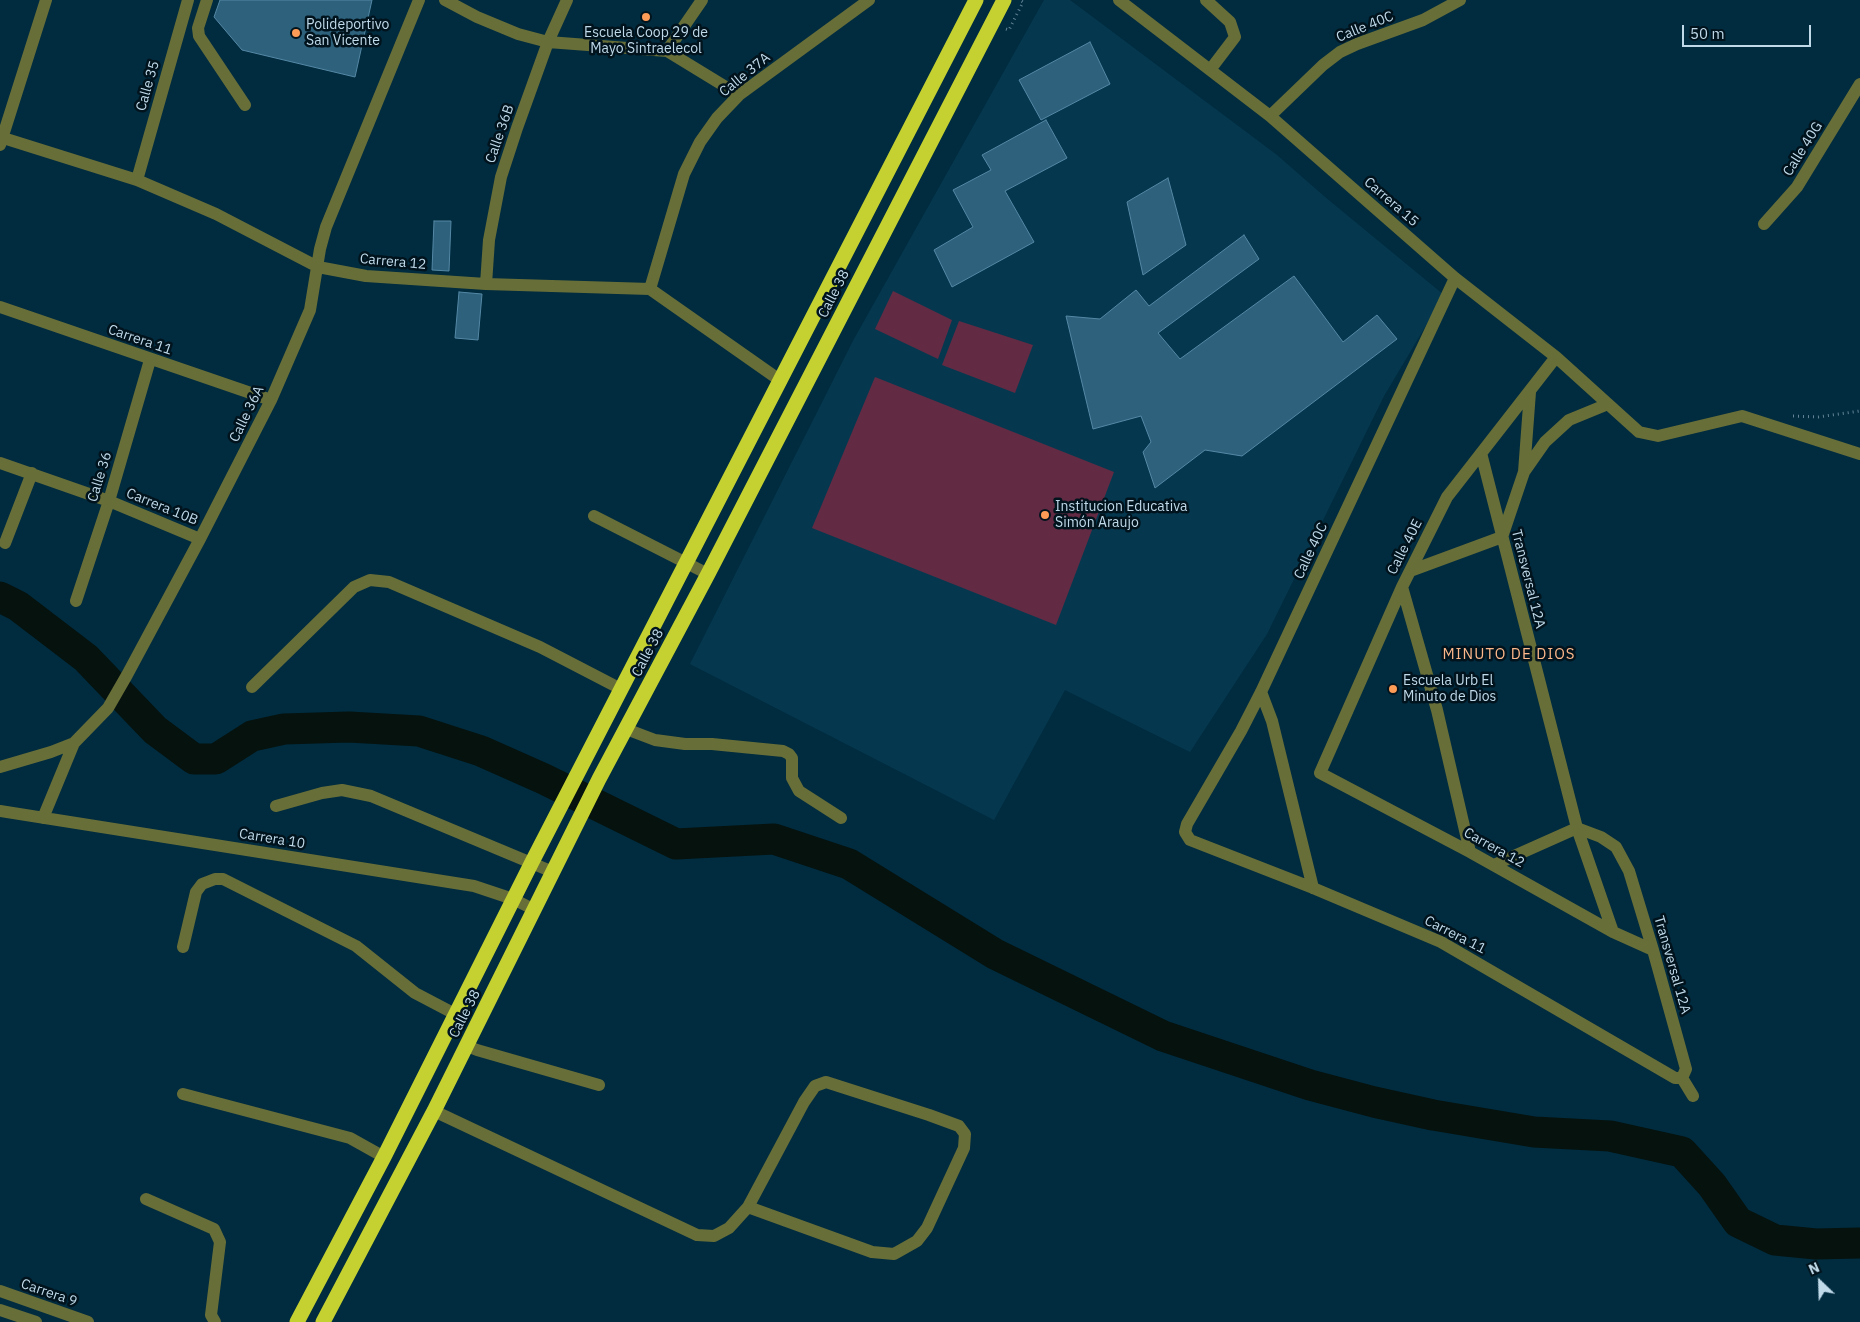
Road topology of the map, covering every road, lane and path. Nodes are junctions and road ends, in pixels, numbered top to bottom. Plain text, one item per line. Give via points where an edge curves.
1 (46, 0) edge
2 (188, 0) edge
3 (207, 0) edge
4 (418, 0) edge
5 (445, 0) edge
6 (567, 0) edge
7 (702, 0) edge
8 (869, 0) edge
9 (976, 0) edge
10 (1004, 0) edge
11 (1119, 0) edge
12 (1206, 0) edge
13 (1460, 0) edge
14 (1022, 1) edge
15 (1009, 30) dead end
16 (548, 42) junction
17 (667, 51) junction
18 (1210, 70) junction
19 (1860, 84) edge
20 (739, 95) junction
21 (245, 105) dead end
22 (1270, 116) junction
23 (1, 140) edge
24 (137, 180) junction
25 (1764, 224) dead end
26 (318, 267) junction
27 (1455, 278) junction
28 (486, 284) junction
29 (650, 289) junction
30 (0, 307) edge
31 (1556, 357) junction
32 (150, 360) junction
33 (781, 381) junction
34 (1530, 392) junction
35 (271, 400) junction
36 (1608, 404) junction
37 (1860, 411) edge
38 (1790, 416) dead end
39 (1481, 453) junction
40 (1860, 454) edge
41 (0, 463) edge
42 (1524, 472) junction
43 (32, 473) junction
44 (109, 502) junction
45 (594, 516) dead end
46 (1502, 537) junction
47 (200, 539) junction
48 (5, 543) dead end
49 (686, 562) junction
50 (1410, 571) junction
51 (708, 574) junction
52 (1402, 587) junction
53 (76, 601) dead end
54 (252, 687) dead end
55 (621, 689) junction
56 (1261, 692) junction
57 (626, 729) junction
58 (74, 743) junction
59 (0, 767) edge
60 (1320, 773) joint
61 (276, 806) dead end
62 (0, 811) edge
63 (43, 818) junction
64 (841, 818) dead end
65 (1577, 828) junction
66 (1185, 832) joint
67 (1470, 852) junction
68 (532, 862) junction
69 (1494, 865) junction
70 (553, 872) junction
71 (1312, 888) junction
72 (514, 898) junction
73 (535, 910) junction
74 (1613, 932) junction
75 (183, 947) dead end
76 (1653, 950) junction
77 (455, 1014) junction
78 (467, 1046) junction
79 (1682, 1078) junction
80 (599, 1085) dead end
81 (183, 1094) dead end
82 (1693, 1096) dead end
83 (434, 1111) junction
84 (384, 1157) junction
85 (146, 1199) dead end
86 (748, 1207) junction
87 (0, 1291) edge
88 (0, 1310) edge
89 (36, 1322) edge
90 (88, 1322) edge
91 (215, 1322) edge
92 (297, 1322) edge
93 (322, 1322) edge

1 - 23 street
2 - 24 street, Calle 35
3 - 21 street via 198,28 199,36
4 - 26 street, Calle 36A via 326,228
5 - 16 street via 518,34
6 - 16 street, Calle 36B
7 - 17 street
8 - 20 street, Calle 37A
9 - 33 highway, Calle 38
10 - 51 highway, Calle 38
11 - 18 street, Carrera 15
12 - 18 street via 1230,22 1235,37
13 - 22 street, Calle 40C via 1423,20 1340,52
14 - 15 path
16 - 17 street
16 - 28 street, Calle 36B via 501,178 489,240
17 - 20 street
18 - 22 street, Carrera 15
19 - 25 street, Calle 40G via 1797,187
20 - 29 street, Calle 37A via 700,142 684,174
22 - 27 street, Carrera 15
23 - 24 street, Carrera 12
24 - 26 street, Carrera 12 via 216,214
26 - 28 street, Carrera 12 via 366,276
26 - 35 street, Calle 36A via 310,310
27 - 31 street, Carrera 15
27 - 56 street, Calle 40C
28 - 29 street, Carrera 12
29 - 33 street
30 - 32 street, Carrera 11
31 - 34 street, Calle 40E
31 - 36 street, Carrera 15
32 - 35 street, Carrera 11
32 - 44 street, Calle 36
33 - 49 highway, Calle 38
34 - 39 street, Calle 40E
34 - 42 street
35 - 47 street, Calle 36A
36 - 40 street, Carrera 15 via 1639,432 1658,436 1742,416
36 - 42 street via 1569,420 1546,442
37 - 38 path via 1818,417
39 - 46 street, Transversal 12A
39 - 50 street, Calle 40E via 1447,497
41 - 43 street, Carrera 10B
42 - 46 street
43 - 44 street, Carrera 10B
43 - 48 street
44 - 47 street, Carrera 10B
44 - 53 street, Calle 36
45 - 49 street
46 - 50 street
46 - 65 street, Transversal 12A
47 - 58 street, Calle 36A via 108,708
49 - 51 street
49 - 55 highway, Calle 38
50 - 52 street, Calle 40E
51 - 57 highway, Calle 38
52 - 60 street, Calle 40E
52 - 67 street via 1437,710
54 - 55 street via 354,586 370,580 389,582 522,640
55 - 68 highway, Calle 38
56 - 66 street, Calle 40C via 1186,824
56 - 71 street via 1272,721
57 - 64 street via 656,740 783,751 792,758 792,778 799,791
57 - 70 highway, Calle 38
58 - 59 street, Calle 36A
58 - 63 street
60 - 67 street, Carrera 12
61 - 68 street via 342,790 371,796
62 - 63 street, Carrera 10
63 - 72 street, Carrera 10 via 474,886
65 - 69 street
65 - 74 street, Transversal 12A
65 - 76 street, Transversal 12A via 1616,847 1630,871
66 - 71 street, Carrera 11 via 1190,840
67 - 69 street, Carrera 12
68 - 70 street
68 - 72 highway, Calle 38
69 - 74 street, Carrera 12
70 - 73 highway, Calle 38
71 - 79 street, Carrera 11 via 1441,942 1675,1078
72 - 73 street, Carrera 10
72 - 77 highway, Calle 38
73 - 78 highway, Calle 38
74 - 76 street, Carrera 12
75 - 77 street via 196,892 202,884 223,879 356,946 415,993
76 - 79 street, Transversal 12A via 1686,1069
77 - 84 highway, Calle 38
78 - 80 street
78 - 83 highway, Calle 38
79 - 82 street
81 - 84 street via 350,1138
83 - 86 street via 697,1235 714,1236 729,1228
83 - 93 highway, Calle 38
84 - 92 highway, Calle 38
85 - 91 street via 214,1229 220,1242 211,1315
86 - 86 street via 872,1252 894,1254 917,1241 927,1228 964,1148 965,1134 959,1126 826,1082 815,1086 804,1102
87 - 90 street, Carrera 9
88 - 89 street

